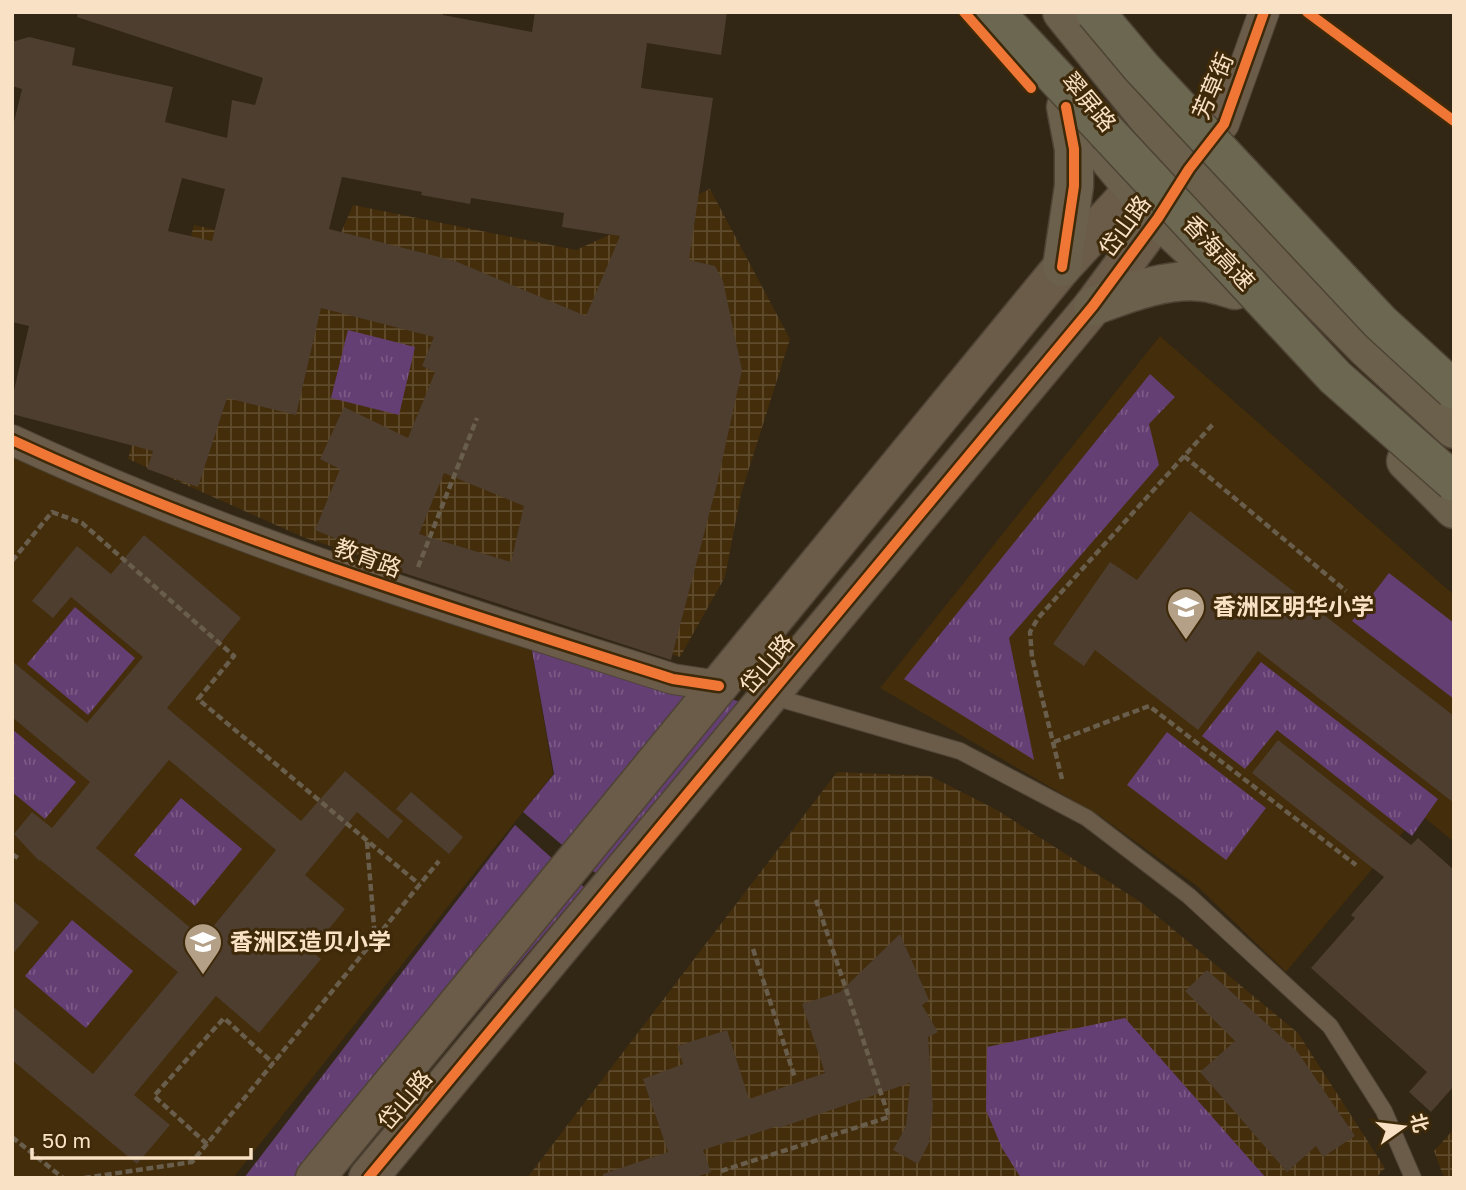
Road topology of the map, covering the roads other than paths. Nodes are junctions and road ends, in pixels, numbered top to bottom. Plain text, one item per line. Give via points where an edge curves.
1 (987, 12) edge
2 (995, 12) edge
3 (1062, 12) edge
4 (1095, 12) edge
5 (1264, 12) edge
6 (1066, 107) junction
7 (1180, 159) junction
8 (1135, 189) junction
9 (1158, 218) junction
10 (1062, 267) junction
11 (1235, 290) junction
12 (1093, 306) junction
13 (1454, 390) edge
14 (1454, 429) edge
15 (12, 440) edge
16 (1454, 482) edge
17 (1454, 509) edge
18 (719, 686) junction
19 (768, 696) junction
20 (315, 1178) edge
21 (368, 1178) edge
22 (1413, 1178) edge

1 - 6 main road, 翠屏路
2 - 16 highway, 香海高速, bridge via 1335,377
3 - 7 main road, 翠屏路
4 - 13 highway, bridge via 1380,322
5 - 7 street, 芳草街 via 1224,124
6 - 8 main road, 翠屏路
6 - 10 main road via 1074,149 1074,186
7 - 8 street, 岱山路
7 - 9 street, 岱山路
7 - 14 main road, 翠屏路 via 1366,348
8 - 9 main road, 翠屏路
8 - 10 street, 岱山路
9 - 11 main road, 翠屏路
9 - 12 street, 岱山路
10 - 18 street, 岱山路
11 - 12 main road via 1178,281
11 - 17 main road, 翠屏路
12 - 19 street, 岱山路
15 - 18 street, 教育路 via 236,532 407,594 673,680
18 - 20 street, 岱山路
19 - 21 street, 岱山路
19 - 22 lane via 960,751 1087,818 1189,896 1330,1026 1384,1111

